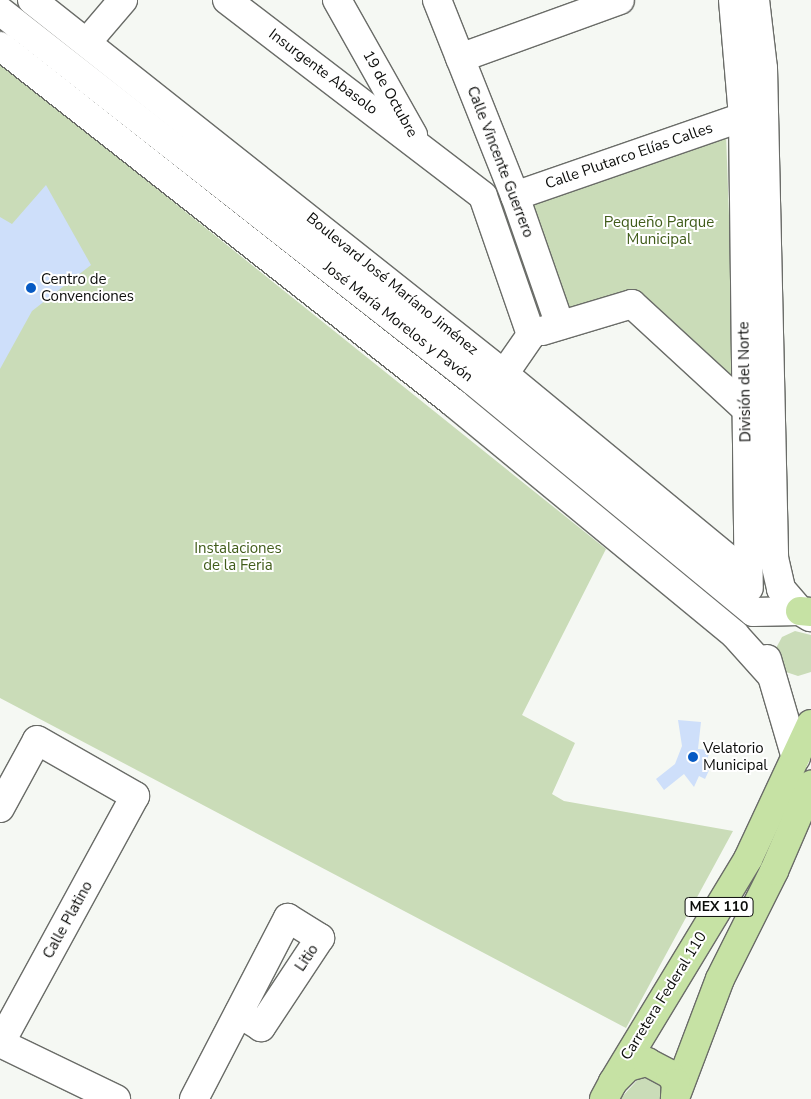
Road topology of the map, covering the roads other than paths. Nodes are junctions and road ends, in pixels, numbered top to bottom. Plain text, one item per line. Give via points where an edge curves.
1 (32, 0) edge
2 (123, 0) edge
3 (227, 0) edge
4 (337, 0) edge
5 (436, 0) edge
6 (620, 0) edge
7 (733, 0) edge
8 (755, 0) edge
9 (0, 10) edge
10 (88, 41) junction
11 (0, 46) edge
12 (460, 58) junction
13 (743, 117) junction
14 (419, 144) junction
15 (515, 196) junction
16 (560, 326) junction
17 (531, 334) junction
18 (504, 374) junction
19 (745, 411) junction
20 (771, 427) junction
21 (748, 575) junction
22 (753, 612) junction
23 (807, 613) edge
24 (772, 675) junction
25 (811, 724) edge
26 (803, 760) edge
27 (811, 785) edge
28 (0, 808) edge
29 (774, 871) junction
30 (239, 1013) dead end
31 (0, 1044) edge
32 (609, 1090) edge
33 (105, 1097) edge
34 (675, 1098) edge
35 (194, 1099) edge

1 - 10 street, Boulevard José Maríano Jiménez
2 - 10 street
3 - 14 street, Insurgente Abasolo
4 - 14 street, 19 de Octubre
5 - 12 street, Calle Vincente Guerrero
6 - 12 street
7 - 13 street, División del Norte
8 - 20 street, División del Norte via 763,68
9 - 22 street, José María Morelos y Pavón via 473,381
10 - 18 street, Boulevard José Maríano Jiménez
11 - 24 street, José María Morelos y Pavón via 454,403 735,635
12 - 15 street, Calle Vincente Guerrero
13 - 15 street, Calle Plutarco Elías Calles
13 - 19 street, División del Norte
14 - 17 street, 19 de Octubre via 483,196
15 - 16 street, Calle Vincente Guerrero
16 - 17 street
16 - 19 street via 632,304
17 - 18 street
18 - 21 street, Boulevard José Maríano Jiménez
19 - 20 street
19 - 21 street, División del Norte
20 - 23 street, División del Norte via 774,558 781,589
21 - 22 street, División del Norte
22 - 23 street
22 - 24 street, División del Norte
24 - 26 street, División del Norte
25 - 26 main road, Carretera Federal 110 / MEX 110
26 - 29 main road via 779,838
26 - 32 main road, Carretera Federal 110 / MEX 110
27 - 29 main road, MEX 110
28 - 31 street, Calle Platino via 36,740 135,796
29 - 34 main road, MEX 110 via 720,979
30 - 35 street
31 - 33 street
32 - 34 main road, MEX 110 via 628,1067 647,1062 670,1074 676,1083

